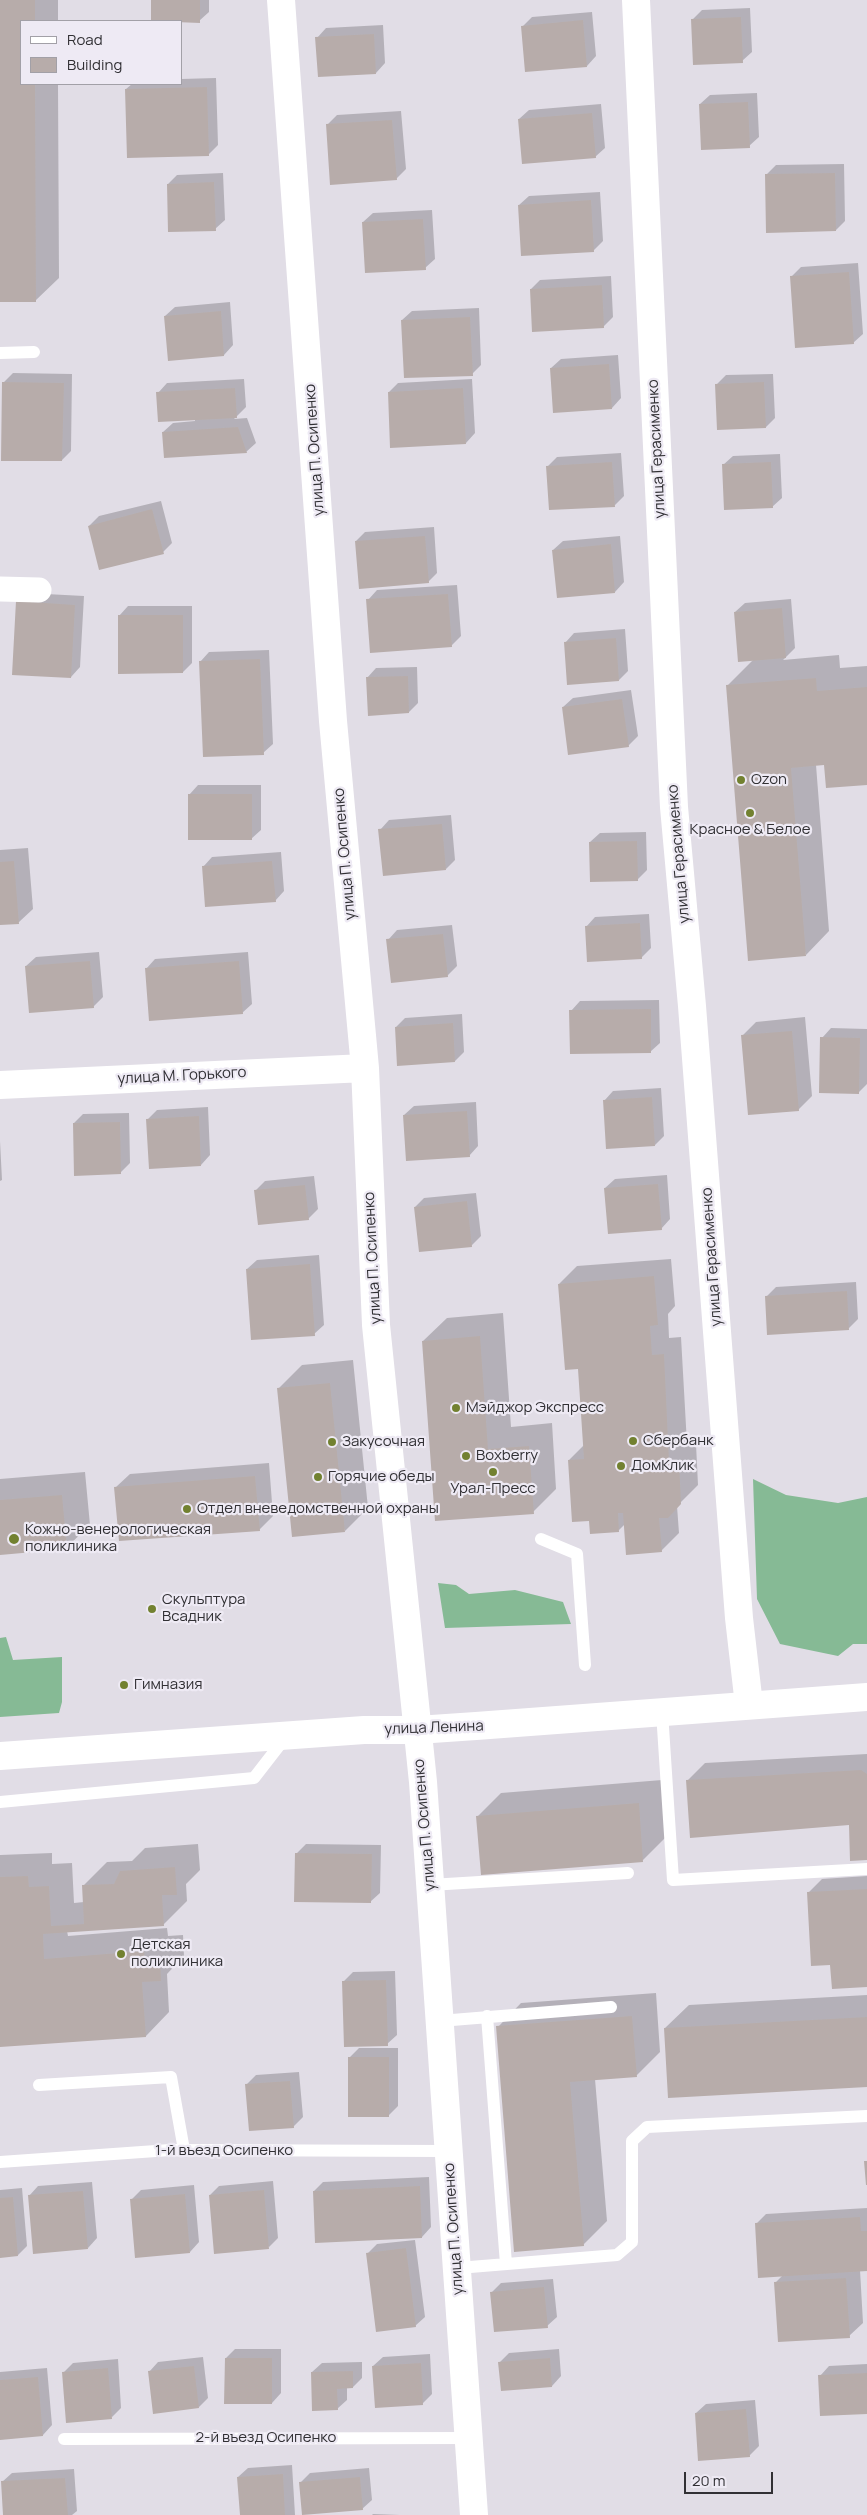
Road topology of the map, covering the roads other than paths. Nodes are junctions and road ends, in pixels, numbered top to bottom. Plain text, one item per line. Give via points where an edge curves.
1 (281, 0) edge
2 (636, 0) edge
3 (34, 352) dead end
4 (0, 353) edge
5 (0, 590) edge
6 (39, 590) dead end
7 (365, 1068) junction
8 (0, 1085) edge
9 (540, 1539) dead end
10 (585, 1665) dead end
11 (867, 1697) edge
12 (749, 1706) junction
13 (662, 1712) junction
14 (416, 1730) junction
15 (287, 1736) junction
16 (0, 1756) edge
17 (0, 1802) edge
18 (867, 1869) edge
19 (628, 1874) dead end
20 (430, 1885) junction
21 (611, 2007) dead end
22 (487, 2016) junction
23 (440, 2020) junction
24 (39, 2086) dead end
25 (867, 2116) edge
26 (184, 2150) junction
27 (448, 2150) junction
28 (0, 2162) edge
29 (506, 2264) junction
30 (458, 2268) junction
31 (469, 2438) junction
32 (64, 2439) dead end
33 (474, 2515) edge

1 - 7 main road, улица П. Осипенко via 333,720
2 - 12 main road, улица Герасименко via 674,807 739,1618
3 - 4 lane
5 - 6 street
7 - 8 main road, улица М. Горького
7 - 14 main road, улица П. Осипенко via 376,1325
9 - 10 lane via 577,1554
11 - 12 main road, улица Ленина
12 - 13 main road, улица Ленина
13 - 14 main road, улица Ленина
13 - 18 lane via 673,1880
14 - 15 main road, улица Ленина
14 - 20 main road, улица П. Осипенко
15 - 16 main road, улица Ленина
15 - 17 lane via 254,1778
19 - 20 lane
20 - 23 main road, улица П. Осипенко
21 - 22 lane
22 - 23 lane
22 - 29 lane
23 - 27 main road, улица П. Осипенко
24 - 26 lane via 171,2077
25 - 29 lane via 646,2127 632,2142 632,2242 617,2255
26 - 27 lane, 1-й въезд Осипенко
26 - 28 lane, 1-й въезд Осипенко
27 - 30 main road, улица П. Осипенко
29 - 30 lane
30 - 31 main road, улица П. Осипенко
31 - 32 lane, 2-й въезд Осипенко
31 - 33 main road, улица П. Осипенко

